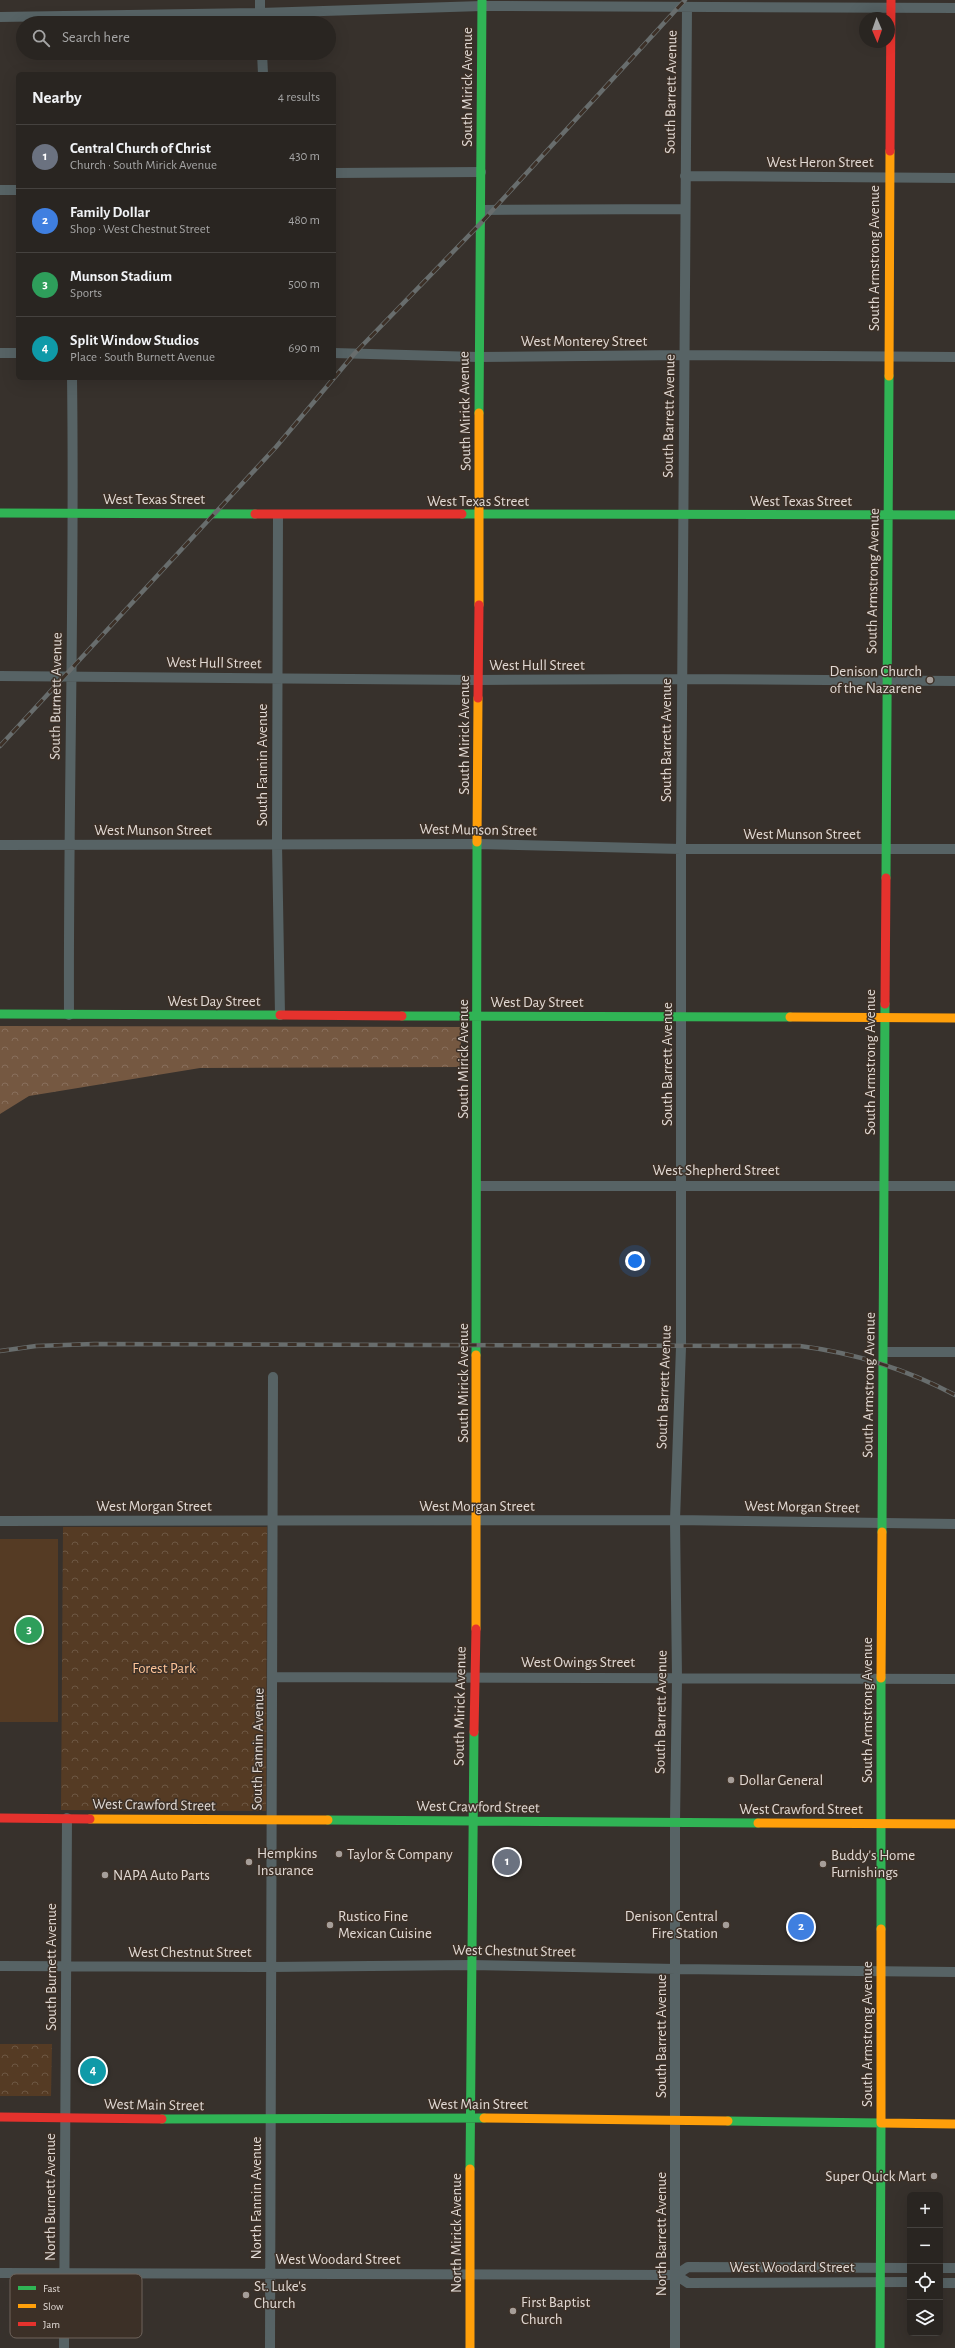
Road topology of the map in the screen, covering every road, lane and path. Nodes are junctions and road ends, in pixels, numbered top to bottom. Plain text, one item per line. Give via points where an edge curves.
1 (260, 0) edge
2 (482, 3) edge
3 (638, 3) edge
4 (890, 4) edge
5 (687, 7) junction
6 (955, 8) edge
7 (260, 16) edge
8 (290, 16) edge
9 (0, 17) edge
10 (16, 17) edge
11 (262, 60) edge
12 (263, 72) edge
13 (480, 172) junction
14 (336, 173) edge
15 (685, 176) junction
16 (888, 177) junction
17 (955, 178) edge
18 (0, 190) edge
19 (16, 190) edge
20 (685, 209) junction
21 (480, 210) junction
22 (0, 353) edge
23 (16, 353) edge
24 (336, 353) edge
25 (685, 355) junction
26 (478, 356) junction
27 (888, 357) junction
28 (955, 357) edge
29 (72, 380) edge
30 (0, 513) edge
31 (74, 513) junction
32 (278, 515) junction
33 (480, 515) junction
34 (888, 515) junction
35 (955, 515) edge
36 (683, 516) junction
37 (0, 676) edge
38 (72, 676) junction
39 (277, 679) junction
40 (682, 679) junction
41 (478, 680) junction
42 (886, 680) junction
43 (955, 681) edge
44 (277, 844) junction
45 (477, 844) junction
46 (0, 845) edge
47 (68, 845) junction
48 (681, 849) junction
49 (886, 849) junction
50 (955, 849) edge
51 (0, 1014) edge
52 (69, 1015) junction
53 (280, 1015) junction
54 (477, 1016) junction
55 (682, 1016) junction
56 (884, 1017) junction
57 (955, 1018) edge
58 (681, 1185) junction
59 (478, 1186) junction
60 (884, 1186) junction
61 (955, 1186) edge
62 (884, 1352) junction
63 (955, 1352) edge
64 (273, 1377) dead end
65 (675, 1520) junction
66 (0, 1521) edge
67 (273, 1521) junction
68 (477, 1521) junction
69 (882, 1523) junction
70 (955, 1524) edge
71 (475, 1676) junction
72 (273, 1677) junction
73 (677, 1677) junction
74 (881, 1678) junction
75 (955, 1679) edge
76 (0, 1818) edge
77 (67, 1818) junction
78 (272, 1821) junction
79 (472, 1822) junction
80 (674, 1823) junction
81 (882, 1823) junction
82 (955, 1824) edge
83 (471, 1965) junction
84 (0, 1966) edge
85 (67, 1966) junction
86 (271, 1968) junction
87 (676, 1969) junction
88 (881, 1970) junction
89 (955, 1972) edge
90 (0, 2117) edge
91 (65, 2118) junction
92 (471, 2118) junction
93 (272, 2120) junction
94 (676, 2121) junction
95 (881, 2123) junction
96 (955, 2124) edge
97 (880, 2267) junction
98 (907, 2268) edge
99 (943, 2268) edge
100 (955, 2268) edge
101 (0, 2273) edge
102 (64, 2273) junction
103 (271, 2274) junction
104 (470, 2274) junction
105 (676, 2275) junction
106 (880, 2282) junction
107 (907, 2282) edge
108 (943, 2283) edge
109 (955, 2283) edge
110 (270, 2348) edge
111 (470, 2348) edge
112 (675, 2348) edge
113 (880, 2348) edge

1 - 7 street
2 - 3 street
2 - 8 street
2 - 13 street, South Mirick Avenue
3 - 5 street
4 - 5 street
4 - 6 street
4 - 16 street, South Armstrong Avenue
5 - 15 street, South Barrett Avenue
9 - 10 street
11 - 12 street
13 - 14 street
13 - 21 street, South Mirick Avenue
15 - 16 street, West Heron Street
15 - 20 street, South Barrett Avenue
16 - 17 street, West Heron Street
16 - 27 street, South Armstrong Avenue
18 - 19 street
20 - 21 street
20 - 25 street, South Barrett Avenue
21 - 26 street, South Mirick Avenue
22 - 23 street
24 - 26 street, West Monterey Street
25 - 26 street, West Monterey Street
25 - 27 street, West Monterey Street
25 - 36 street, South Barrett Avenue
26 - 33 street, South Mirick Avenue
27 - 28 street, West Monterey Street
27 - 34 street, South Armstrong Avenue
29 - 31 street, South Burnett Avenue
30 - 31 street, West Texas Street
31 - 32 street, West Texas Street
31 - 38 street, South Burnett Avenue
32 - 33 street, West Texas Street
32 - 39 street, South Fannin Avenue
33 - 36 street, West Texas Street
33 - 41 street, South Mirick Avenue
34 - 35 street, West Texas Street
34 - 36 street, West Texas Street
34 - 42 street, South Armstrong Avenue
36 - 40 street, South Barrett Avenue
37 - 38 street, West Hull Street
38 - 39 street, West Hull Street
38 - 47 street, South Burnett Avenue
39 - 41 street, West Hull Street
39 - 44 street, South Fannin Avenue
40 - 41 street, West Hull Street
40 - 42 street, West Hull Street
40 - 48 street, South Barrett Avenue
41 - 45 street, South Mirick Avenue
42 - 43 street, West Hull Street
42 - 49 street, South Armstrong Avenue
44 - 45 street, West Munson Street
44 - 47 street, West Munson Street
44 - 53 street, South Fannin Avenue
45 - 48 street, West Munson Street
45 - 54 street, South Mirick Avenue
46 - 47 street, West Munson Street
47 - 52 street, South Burnett Avenue
48 - 49 street, West Munson Street
48 - 55 street, South Barrett Avenue
49 - 50 street, West Munson Street
49 - 56 street, South Armstrong Avenue
51 - 52 street, West Day Street
52 - 53 street, West Day Street
53 - 54 street, West Day Street
54 - 55 street, West Day Street
54 - 59 street, South Mirick Avenue
55 - 56 street, West Day Street
55 - 58 street, South Barrett Avenue
56 - 57 street, West Day Street
56 - 60 street, South Armstrong Avenue
58 - 59 street, West Shepherd Street
58 - 60 street, West Shepherd Street
58 - 65 street, South Barrett Avenue via 681,1347
59 - 68 street, South Mirick Avenue
60 - 61 street, West Shepherd Street
60 - 62 street, South Armstrong Avenue
62 - 63 street
62 - 69 street, South Armstrong Avenue
64 - 67 street, South Fannin Avenue
65 - 68 street, West Morgan Street
65 - 69 street, West Morgan Street
65 - 73 street, South Barrett Avenue
66 - 67 street, West Morgan Street
67 - 68 street, West Morgan Street
67 - 72 street, South Fannin Avenue
68 - 71 street, South Mirick Avenue
69 - 70 street, West Morgan Street
69 - 74 street, South Armstrong Avenue
71 - 72 street, West Owings Street
71 - 73 street, West Owings Street
71 - 79 street, South Mirick Avenue
72 - 78 street, South Fannin Avenue
73 - 74 street, West Owings Street
73 - 80 street, South Barrett Avenue
74 - 75 street, West Owings Street
74 - 81 street, South Armstrong Avenue
76 - 77 street, West Crawford Street
77 - 78 street, West Crawford Street
77 - 85 street, South Burnett Avenue
78 - 79 street, West Crawford Street
78 - 86 street, South Fannin Avenue
79 - 80 street, West Crawford Street
79 - 83 street, South Mirick Avenue
80 - 81 street, West Crawford Street
80 - 87 street, South Barrett Avenue
81 - 82 street, West Crawford Street
81 - 88 street, South Armstrong Avenue
83 - 86 street, West Chestnut Street
83 - 87 street, West Chestnut Street
83 - 92 street, South Mirick Avenue
84 - 85 street, West Chestnut Street
85 - 86 street, West Chestnut Street
85 - 91 street, South Burnett Avenue
86 - 93 street, South Fannin Avenue
87 - 88 street, West Chestnut Street
87 - 94 street, South Barrett Avenue
88 - 89 street, West Chestnut Street
88 - 95 street, South Armstrong Avenue
90 - 91 street, West Main Street
91 - 93 street, West Main Street
91 - 102 street, North Burnett Avenue
92 - 93 street, West Main Street
92 - 94 street, West Main Street
92 - 104 street, North Mirick Avenue
93 - 103 street, North Fannin Avenue
94 - 95 street, West Main Street
94 - 105 street, North Barrett Avenue
95 - 96 street, West Main Street
95 - 97 street, South Armstrong Avenue
97 - 98 street, West Woodard Street
97 - 105 street, West Woodard Street via 688,2267
97 - 106 street, South Armstrong Avenue
99 - 100 street
101 - 102 street, West Woodard Street
102 - 103 street, West Woodard Street
103 - 104 street, West Woodard Street
103 - 110 street, North Fannin Avenue
104 - 105 street, West Woodard Street
104 - 111 street, North Mirick Avenue
105 - 106 street, West Woodard Street via 688,2282
105 - 112 street, North Barrett Avenue
106 - 107 street, West Woodard Street
106 - 113 street, South Armstrong Avenue
108 - 109 street

